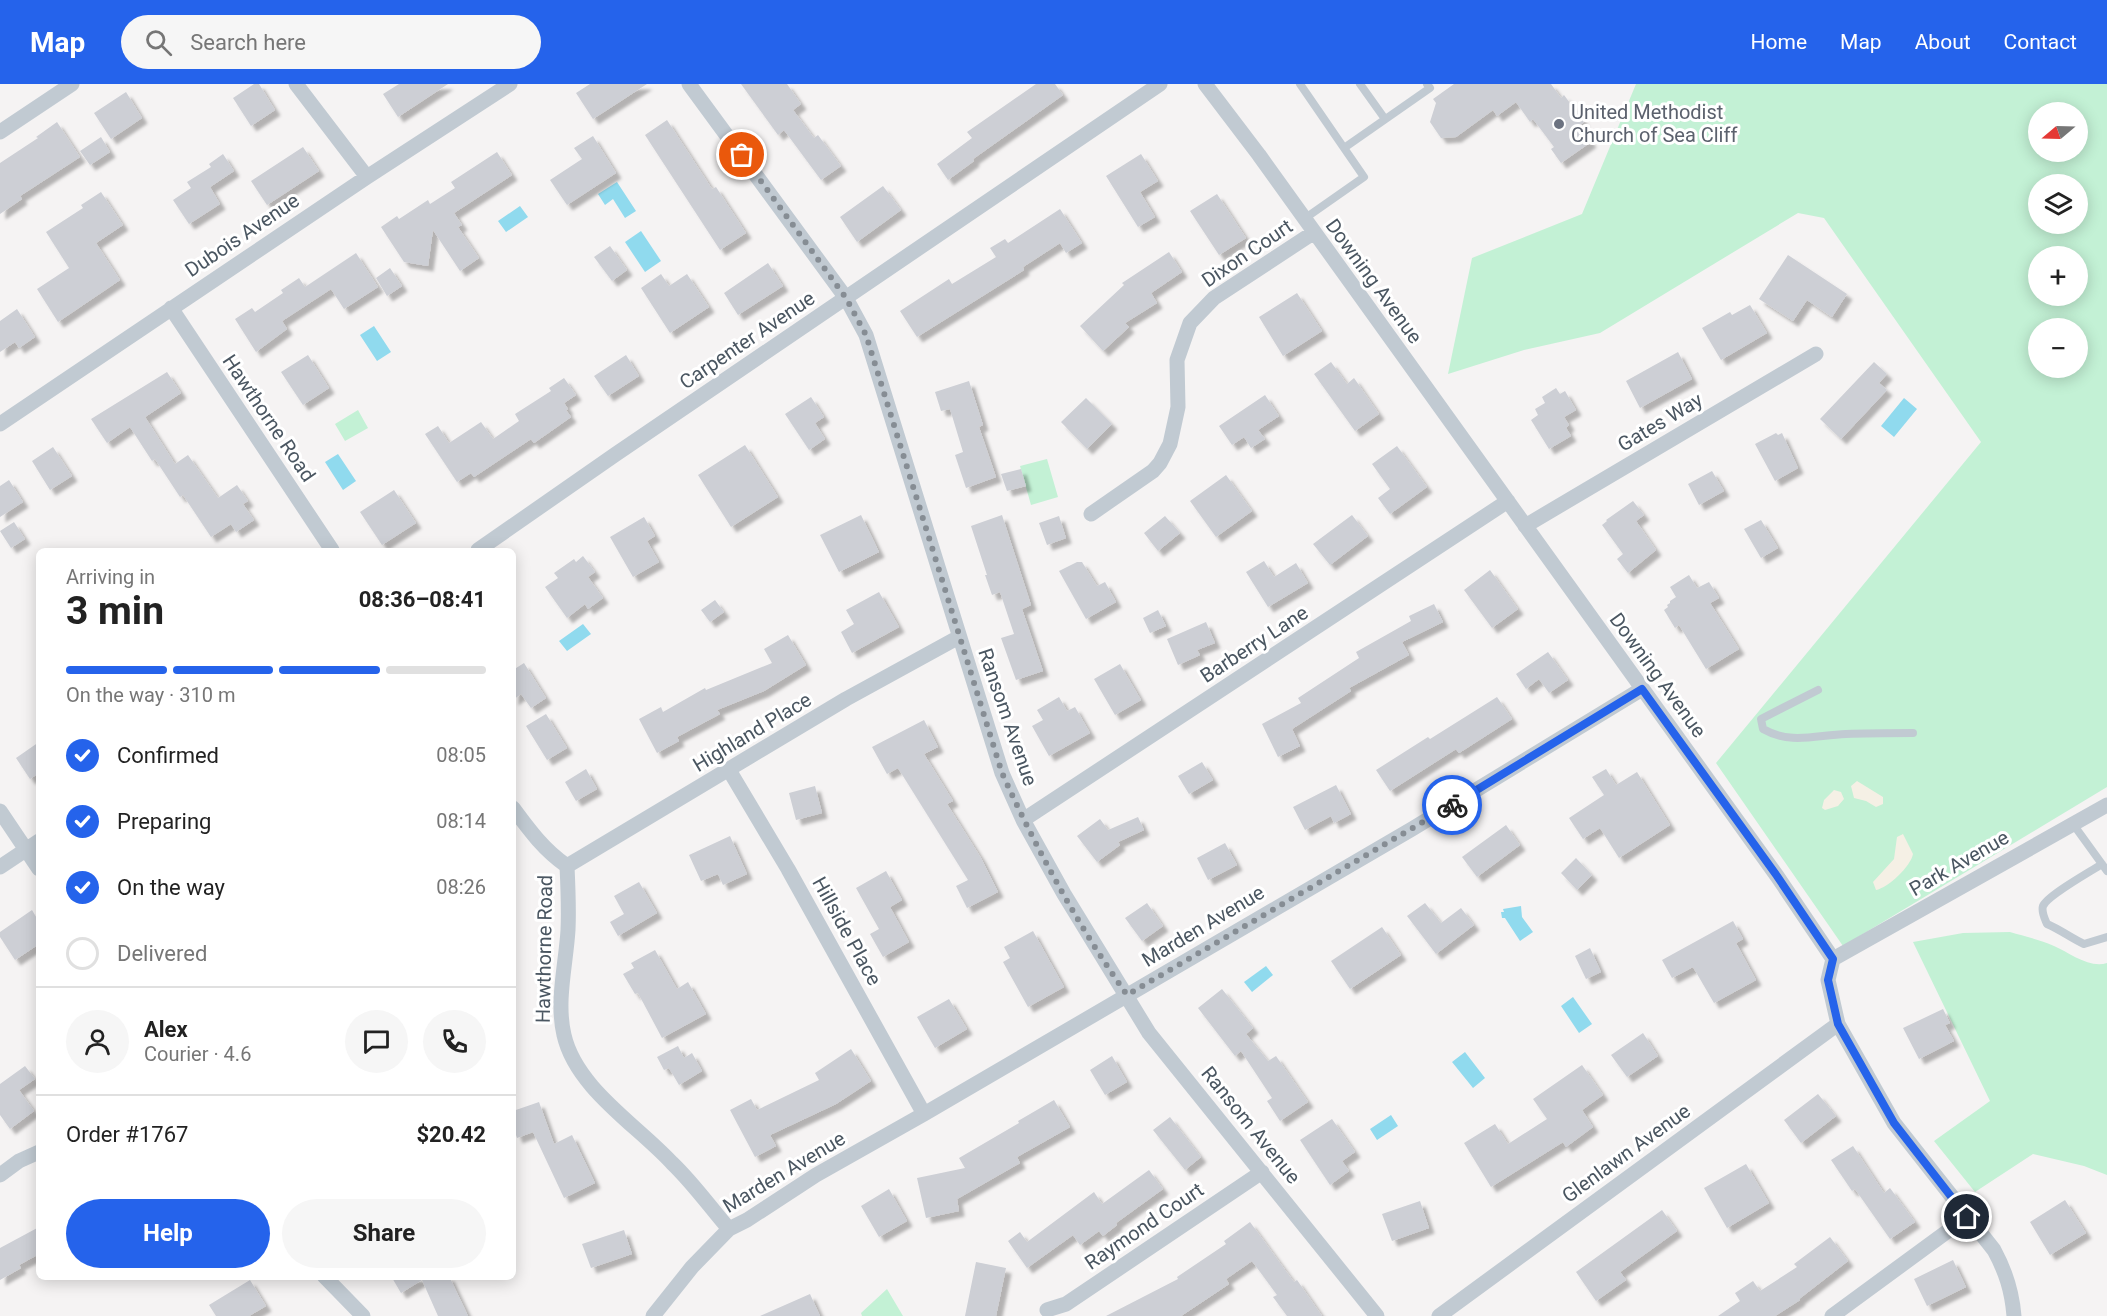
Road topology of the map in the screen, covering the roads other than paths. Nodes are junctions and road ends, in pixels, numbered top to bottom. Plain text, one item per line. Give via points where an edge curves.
1 (72, 84) edge
2 (296, 84) edge
3 (510, 84) edge
4 (689, 84) edge
5 (1160, 84) edge
6 (1205, 84) edge
7 (1300, 84) edge
8 (1360, 84) edge
9 (1431, 86) edge
10 (1385, 119) junction
11 (0, 132) edge
12 (1344, 148) junction
13 (367, 177) junction
14 (1304, 219) junction
15 (1313, 233) junction
16 (846, 298) junction
17 (171, 308) junction
18 (1816, 354) dead end
19 (0, 424) edge
20 (1508, 501) junction
21 (1091, 513) dead end
22 (1525, 526) junction
23 (331, 548) edge
24 (481, 548) edge
25 (959, 637) junction
26 (1642, 689) junction
27 (1818, 690) dead end
28 (1913, 733) dead end
29 (729, 770) junction
30 (2107, 805) edge
31 (0, 811) edge
32 (516, 812) edge
33 (1023, 820) junction
34 (2072, 823) junction
35 (32, 845) edge
36 (567, 866) junction
37 (0, 867) edge
38 (2105, 868) edge
39 (2107, 937) edge
40 (1833, 959) junction
41 (1127, 995) junction
42 (1838, 1024) junction
43 (924, 1114) junction
44 (36, 1153) edge
45 (1262, 1172) junction
46 (0, 1175) edge
47 (1967, 1217) junction
48 (729, 1228) junction
49 (328, 1280) edge
50 (1047, 1310) dead end
51 (363, 1316) edge
52 (654, 1316) edge
53 (1377, 1316) edge
54 (1439, 1316) edge
55 (1832, 1316) edge
56 (2014, 1316) edge

1 - 11 street
2 - 13 street
3 - 13 street, Dubois Avenue
4 - 16 street, Ransom Avenue
5 - 16 street, Carpenter Avenue
6 - 14 street, Downing Avenue
7 - 12 lane
8 - 10 lane
9 - 10 lane
10 - 12 lane
12 - 14 lane via 1364,177
13 - 17 street, Dubois Avenue
14 - 15 street, Downing Avenue
15 - 20 street, Downing Avenue
15 - 21 street, Dixon Court via 1214,298 1190,323 1177,360 1178,407 1165,454 1153,471
16 - 24 street, Carpenter Avenue
16 - 25 street, Ransom Avenue via 866,335
17 - 19 street, Dubois Avenue
17 - 23 street, Hawthorne Road
18 - 22 street, Gates Way
20 - 22 street, Downing Avenue
20 - 33 street, Barberry Lane
22 - 26 street, Downing Avenue
25 - 29 street, Highland Place
25 - 33 street, Ransom Avenue via 1002,773
26 - 40 street, Downing Avenue
26 - 41 street, Marden Avenue
27 - 28 lane via 1761,719 1763,729 1776,736 1797,739
29 - 36 street, Highland Place
29 - 43 street, Hillside Place
30 - 34 street, Park Avenue
31 - 35 street
32 - 36 street, Hawthorne Road via 538,842
33 - 41 street, Ransom Avenue via 1080,922
34 - 38 lane
34 - 40 street, Park Avenue
35 - 37 street
36 - 48 street, Hawthorne Road via 568,928 561,1011 569,1050 596,1090 673,1163
38 - 39 lane via 2052,897 2042,913 2048,924 2084,944
40 - 42 street via 1828,980
41 - 43 street, Marden Avenue
41 - 45 street, Ransom Avenue via 1149,1033
42 - 47 street via 1894,1123
42 - 54 street, Glenlawn Avenue
43 - 48 street, Marden Avenue
44 - 46 street
45 - 50 street, Raymond Court via 1066,1304
45 - 53 street, Ransom Avenue
47 - 55 street
47 - 56 street via 2006,1271 2013,1293
48 - 52 street, Marden Avenue
49 - 51 street

